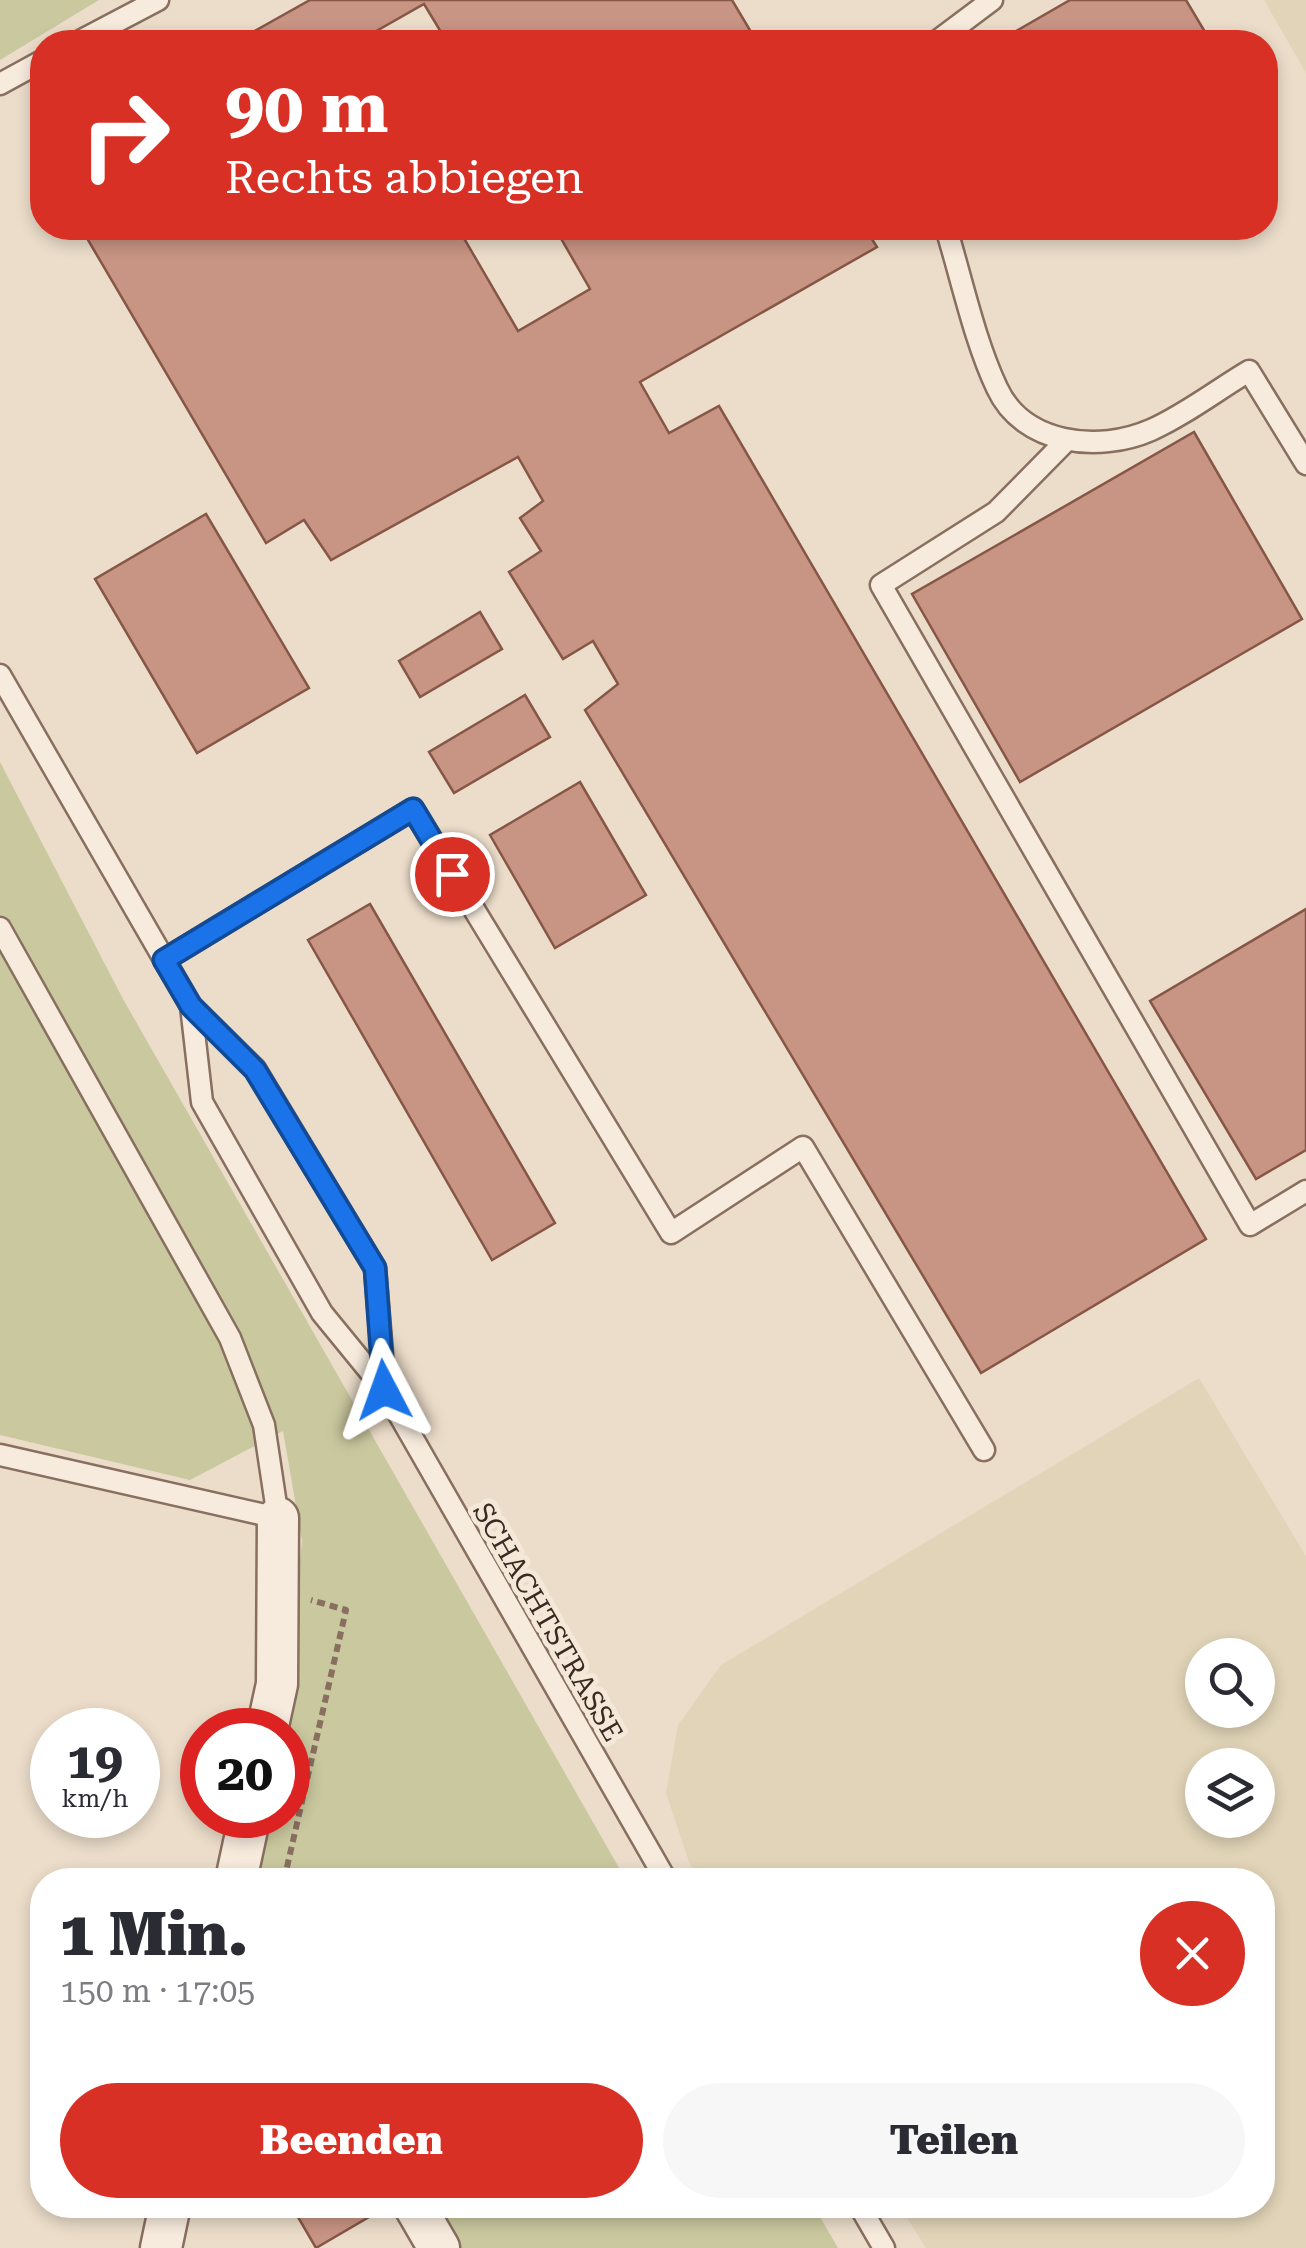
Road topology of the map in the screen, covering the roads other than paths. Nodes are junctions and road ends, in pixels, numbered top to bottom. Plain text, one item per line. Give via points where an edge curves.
1 (158, 0) edge
2 (992, 0) edge
3 (101, 30) edge
4 (952, 30) edge
5 (30, 68) edge
6 (0, 84) edge
7 (950, 240) edge
8 (1066, 441) junction
9 (1306, 464) edge
10 (0, 675) edge
11 (0, 928) edge
12 (164, 960) junction
13 (191, 1006) junction
14 (1306, 1192) edge
15 (384, 1390) junction
16 (984, 1450) dead end
17 (0, 1454) edge
18 (278, 1518) junction
19 (272, 1708) edge
20 (245, 1838) edge
21 (239, 1868) edge
22 (659, 1868) edge
23 (167, 2218) edge
24 (422, 2218) edge
25 (866, 2218) edge
26 (161, 2248) edge
27 (439, 2248) edge
28 (884, 2248) edge

1 - 3 lane
2 - 4 lane
5 - 6 lane
7 - 8 lane via 998,391 1028,424
8 - 9 lane via 1104,443 1150,431 1249,371
8 - 14 lane via 996,512 882,586 1250,1225
10 - 12 lane
11 - 18 lane via 230,1338 264,1425
12 - 13 lane
12 - 16 lane via 413,809 671,1233 803,1147
13 - 15 lane, SCHACHTSTRASSE via 202,1102 322,1314
13 - 15 lane via 255,1070 375,1268
15 - 22 lane, SCHACHTSTRASSE
17 - 18 lane
18 - 19 street
20 - 21 street
23 - 26 street
24 - 27 street
25 - 28 lane

